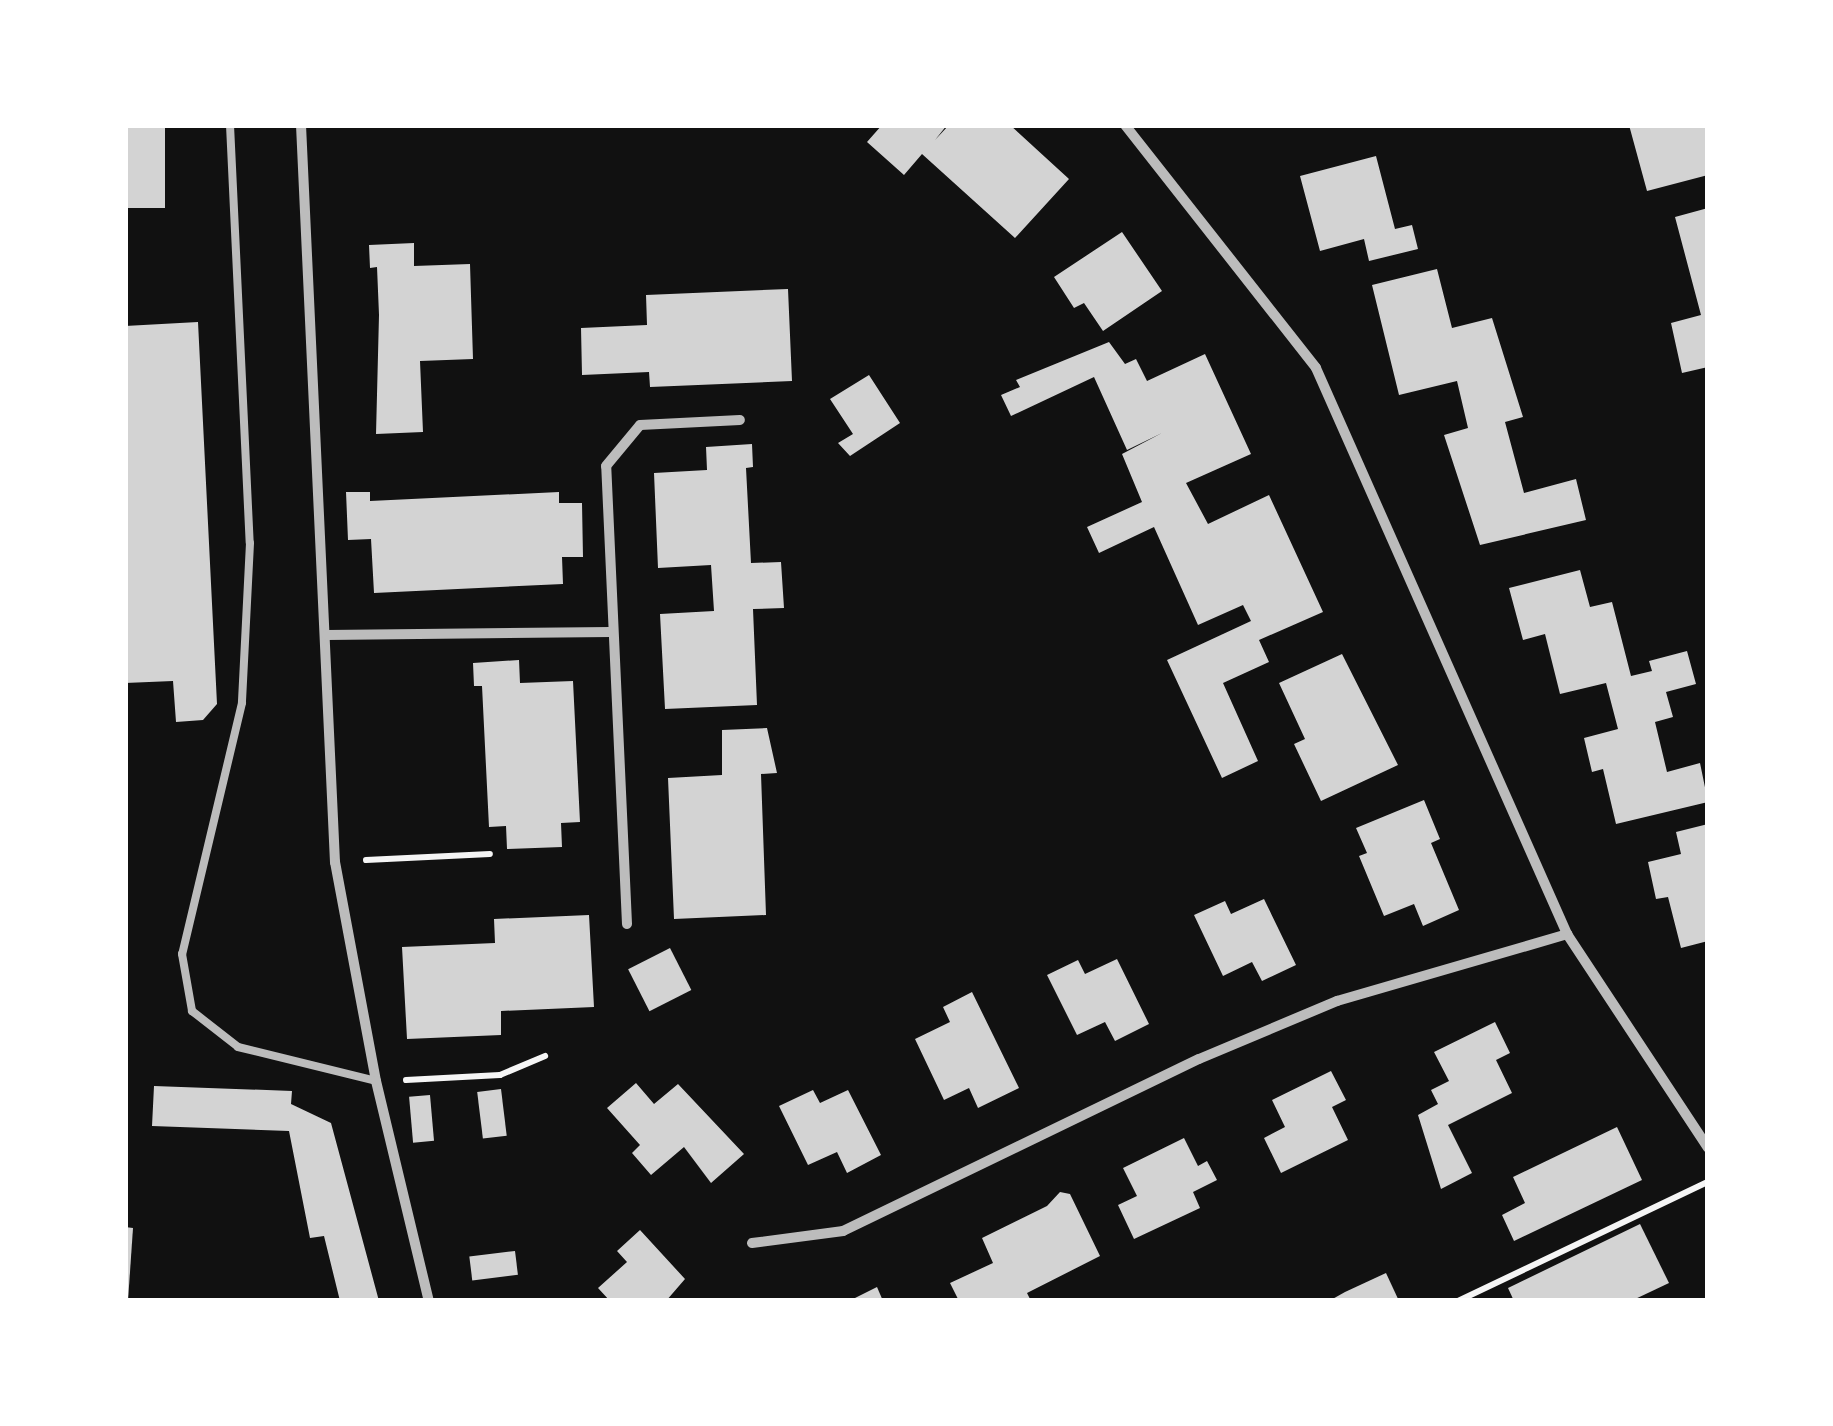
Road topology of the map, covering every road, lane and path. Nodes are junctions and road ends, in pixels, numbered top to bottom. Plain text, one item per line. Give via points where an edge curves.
1 (230, 125) edge
2 (301, 125) edge
3 (1125, 125) edge
4 (740, 420) dead end
5 (611, 632) junction
6 (327, 635) junction
7 (490, 854) dead end
8 (335, 862) junction
9 (627, 924) dead end
10 (1567, 934) junction
11 (545, 1056) dead end
12 (376, 1082) junction
13 (1708, 1148) edge
14 (1708, 1182) edge
15 (752, 1243) dead end
16 (429, 1301) edge
17 (1458, 1301) edge

1 - 12 lane via 250,543 242,702 182,954 192,1011 238,1047
2 - 6 street
3 - 10 street via 1316,368
4 - 5 street via 640,424 606,466
5 - 6 street
5 - 9 street
6 - 8 street
7 - 8 path
8 - 12 street
10 - 13 street
10 - 15 street via 1337,1001 1200,1059 843,1231
11 - 12 path via 500,1076
12 - 16 street
14 - 17 path

